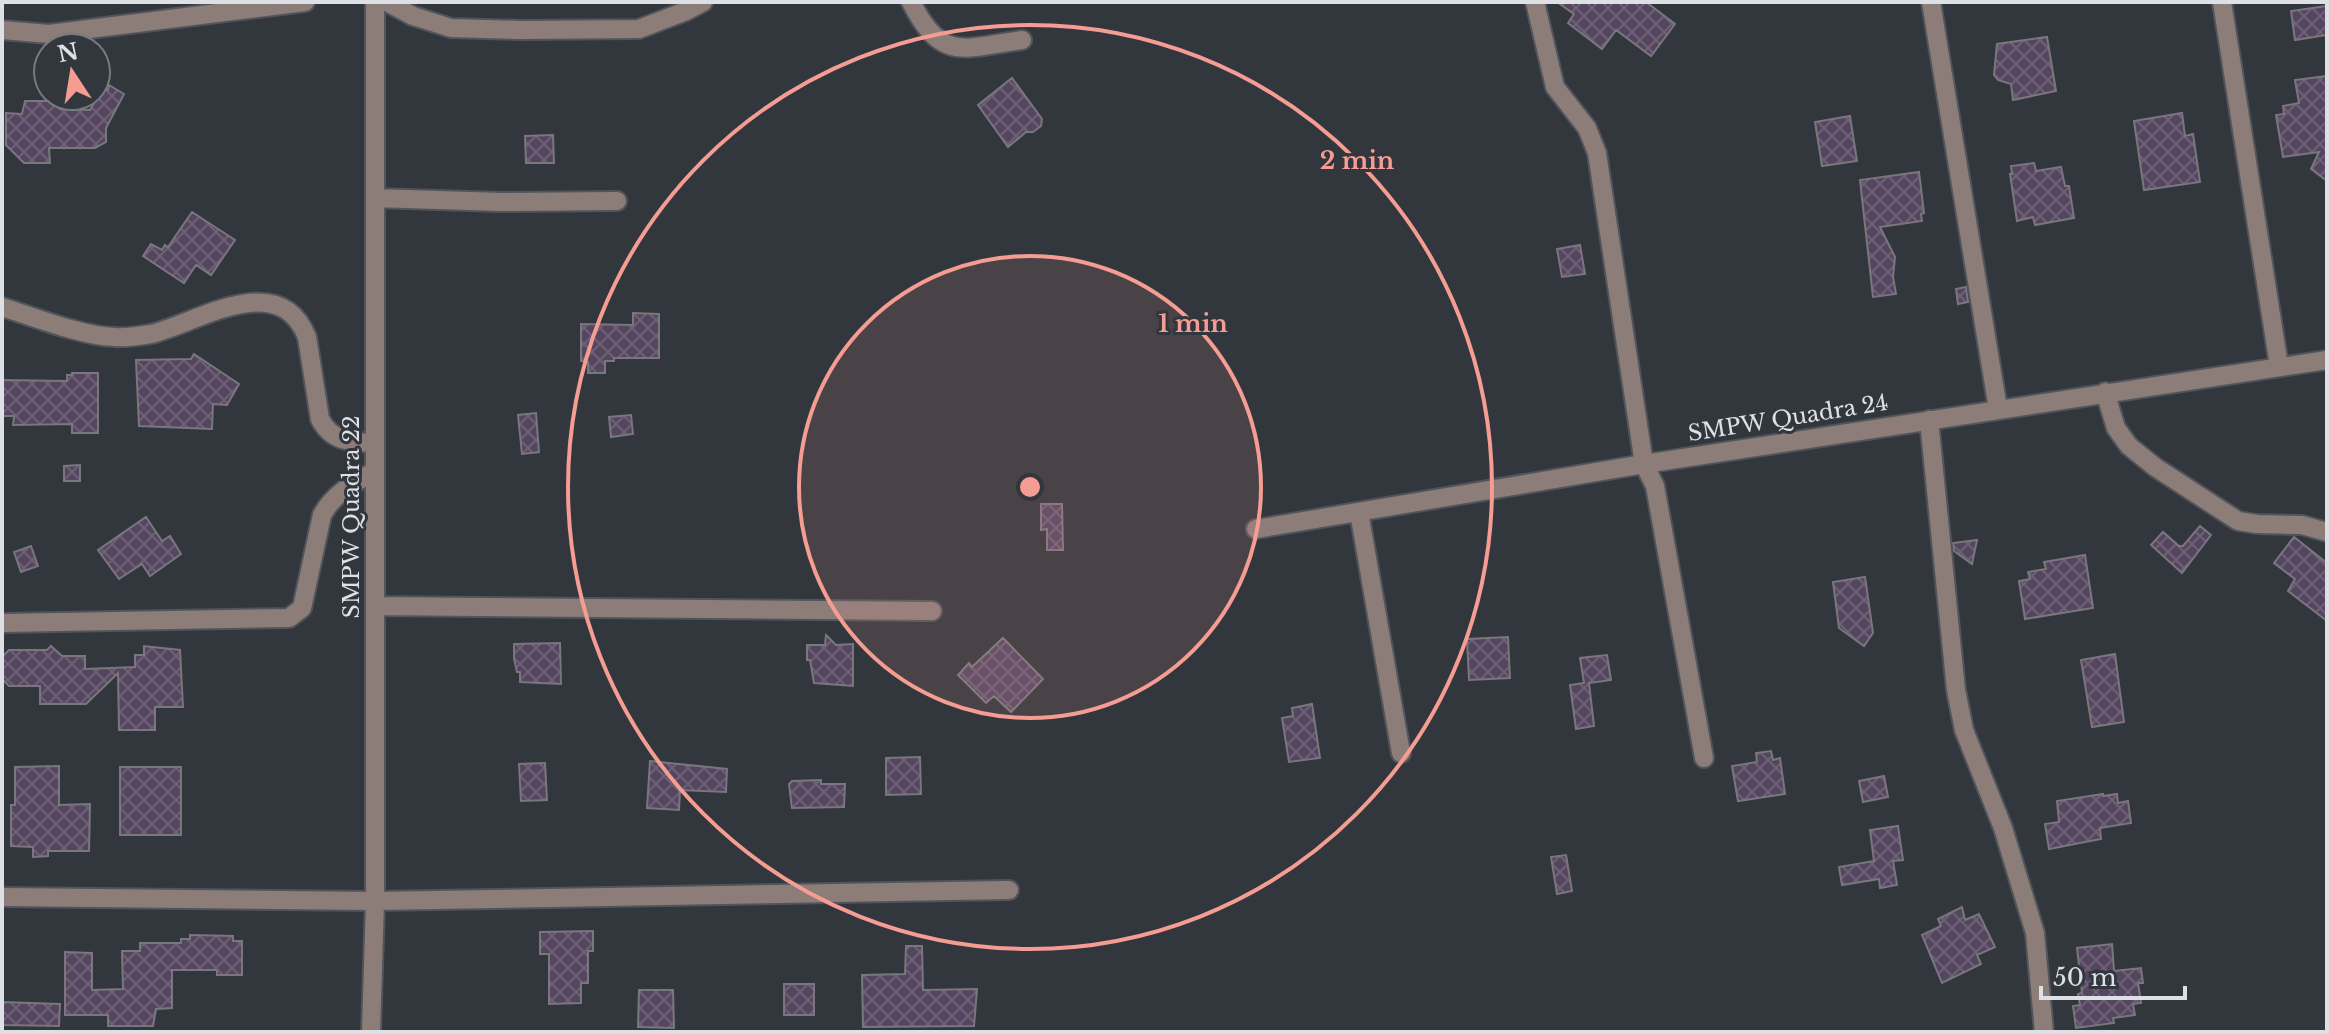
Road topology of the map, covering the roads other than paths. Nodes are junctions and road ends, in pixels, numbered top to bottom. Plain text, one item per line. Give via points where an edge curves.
1 (305, 2) edge
2 (375, 2) edge
3 (387, 2) edge
4 (703, 2) edge
5 (911, 2) edge
6 (1535, 2) edge
7 (1931, 2) edge
8 (2222, 2) edge
9 (2, 30) edge
10 (1022, 40) dead end
11 (375, 198) junction
12 (617, 201) dead end
13 (2, 307) edge
14 (2327, 360) edge
15 (2279, 366) junction
16 (2105, 392) junction
17 (1998, 409) junction
18 (1929, 420) junction
19 (375, 443) junction
20 (1644, 464) junction
21 (375, 471) junction
22 (1359, 512) junction
23 (1256, 529) dead end
24 (2327, 532) edge
25 (375, 606) junction
26 (932, 611) dead end
27 (2, 623) edge
28 (1401, 753) dead end
29 (1704, 758) dead end
30 (1009, 890) dead end
31 (2, 897) edge
32 (375, 901) junction
33 (371, 1032) edge
34 (2044, 1032) edge

1 - 9 street via 49,34
2 - 11 street, SMPW Quadra 22
3 - 4 street via 451,28 521,30 639,29
5 - 10 street via 938,42 961,48
6 - 20 street via 1555,87 1587,128 1597,153
7 - 17 street
8 - 15 street
11 - 12 street
11 - 19 street, SMPW Quadra 22
13 - 19 street via 112,337 150,334 238,303 276,306 303,325 325,429 337,439
14 - 15 street, SMPW Quadra 24
15 - 16 street, SMPW Quadra 24
16 - 17 street, SMPW Quadra 24
16 - 24 street via 2116,428 2129,446 2238,521
17 - 18 street, SMPW Quadra 24
18 - 20 street, SMPW Quadra 24
18 - 34 street via 1956,690 1964,730 2003,828 2035,933
19 - 21 street, SMPW Quadra 22
20 - 22 street, SMPW Quadra 24
20 - 29 street via 1655,486
21 - 25 street, SMPW Quadra 22
21 - 27 street via 327,506 302,608 289,618
22 - 23 street, SMPW Quadra 24
22 - 28 street
25 - 26 street
25 - 32 street, SMPW Quadra 22
30 - 32 street
31 - 32 street
32 - 33 street, SMPW Quadra 22

